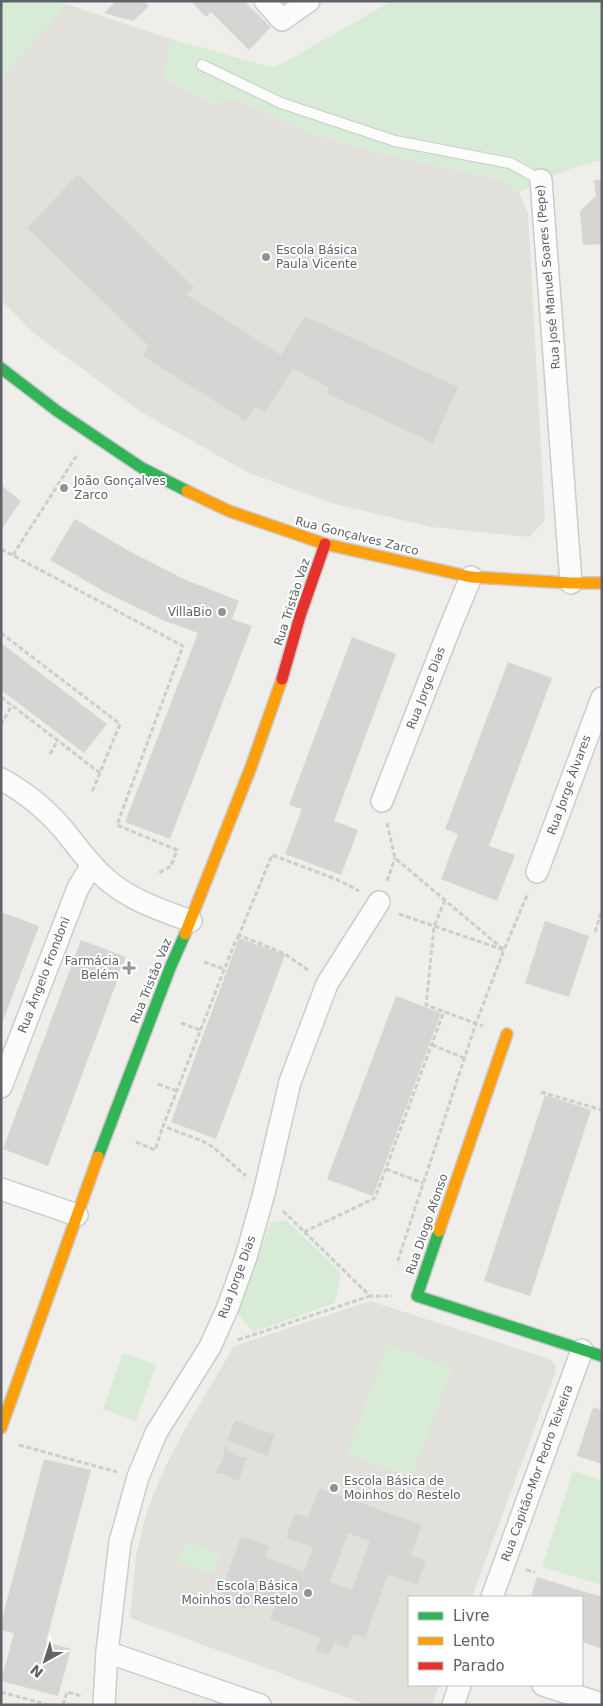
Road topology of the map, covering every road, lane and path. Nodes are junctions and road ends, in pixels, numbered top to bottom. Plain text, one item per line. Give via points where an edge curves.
1 (265, 1) edge
2 (309, 1) edge
3 (202, 66) dead end
4 (542, 180) joint
5 (1, 368) edge
6 (90, 434) junction
7 (325, 544) junction
8 (1, 549) edge
9 (12, 555) junction
10 (471, 577) junction
11 (602, 583) edge
12 (570, 584) junction
13 (1, 633) edge
14 (1, 697) edge
15 (602, 698) edge
16 (12, 705) junction
17 (1, 725) edge
18 (58, 740) junction
19 (50, 754) dead end
20 (100, 773) junction
21 (1, 779) edge
22 (92, 792) dead end
23 (382, 801) joint
24 (395, 858) junction
25 (92, 865) junction
26 (537, 872) joint
27 (157, 874) dead end
28 (383, 893) junction
29 (445, 900) junction
30 (602, 910) edge
31 (406, 917) dead end
32 (191, 921) junction
33 (434, 927) junction
34 (594, 932) dead end
35 (504, 950) junction
36 (204, 962) dead end
37 (224, 969) dead end
38 (327, 984) junction
39 (444, 1011) junction
40 (181, 1023) dead end
41 (476, 1023) junction
42 (200, 1030) dead end
43 (507, 1034) joint
44 (432, 1046) junction
45 (464, 1058) junction
46 (158, 1084) dead end
47 (1, 1087) edge
48 (177, 1090) dead end
49 (541, 1092) dead end
50 (602, 1110) edge
51 (163, 1126) dead end
52 (136, 1142) dead end
53 (386, 1168) junction
54 (423, 1183) junction
55 (1, 1188) edge
56 (78, 1216) junction
57 (304, 1232) dead end
58 (370, 1296) dead end
59 (417, 1296) junction
60 (210, 1348) junction
61 (582, 1350) junction
62 (602, 1356) edge
63 (1, 1428) edge
64 (11, 1443) dead end
65 (96, 1466) dead end
66 (492, 1596) edge
67 (107, 1652) junction
68 (460, 1686) edge
69 (546, 1686) edge
70 (1, 1692) edge
71 (602, 1704) edge
72 (49, 1705) edge
73 (104, 1705) edge
74 (260, 1705) edge
75 (453, 1705) edge

1 - 2 street via 282,20
3 - 4 lane, Rua José Manuel Soares (Pepe) via 281,103 395,141 510,163
4 - 12 street, Rua José Manuel Soares (Pepe)
5 - 6 street, Rua Gonçalves Zarco
6 - 7 street, Rua Gonçalves Zarco via 142,468 202,499
6 - 9 path
7 - 10 street, Rua Gonçalves Zarco
7 - 32 street, Rua Tristão Vaz via 251,767
8 - 9 path
9 - 27 path via 183,646 117,825 177,850 171,866
10 - 12 street, Rua Gonçalves Zarco
10 - 23 street, Rua Jorge Dias
11 - 12 street, Rua Gonçalves Zarco
13 - 20 path via 120,724
14 - 16 path
15 - 26 street, Rua Jorge Álvares
16 - 17 path
16 - 18 path
18 - 19 path
18 - 20 path
20 - 22 path
21 - 25 street via 43,808
23 - 24 path
24 - 28 path
24 - 29 path
25 - 32 street via 123,891 146,904
25 - 47 street, Rua Ângelo Frondoni via 78,888
26 - 35 path
28 - 38 street, Rua Jorge Dias
28 - 38 path via 272,855 240,935 285,954
29 - 33 path
29 - 35 path
30 - 34 path
31 - 33 path
32 - 56 street, Rua Tristão Vaz via 170,968
33 - 35 path
33 - 39 path via 426,1004
35 - 41 path
36 - 37 path
38 - 60 street, Rua Jorge Dias via 290,1082 246,1258
39 - 41 path
39 - 44 path
40 - 42 path
41 - 43 path
41 - 45 path
43 - 59 street, Rua Diogo Afonso
44 - 45 path
44 - 53 path
45 - 54 path
46 - 48 path
49 - 50 path
51 - 52 path via 155,1150
53 - 54 path
53 - 57 path via 375,1198
54 - 59 path via 398,1260
55 - 56 street
56 - 63 street, Rua Tristão Vaz
58 - 60 path
59 - 61 street
60 - 67 street, Rua Jorge Dias via 156,1433 138,1478 120,1542
61 - 62 street
61 - 66 street, Rua Capitão-Mor Pedro Teixeira
64 - 65 path
67 - 73 street, Rua Jorge Dias
67 - 74 street
68 - 75 street
69 - 71 street
70 - 72 path

